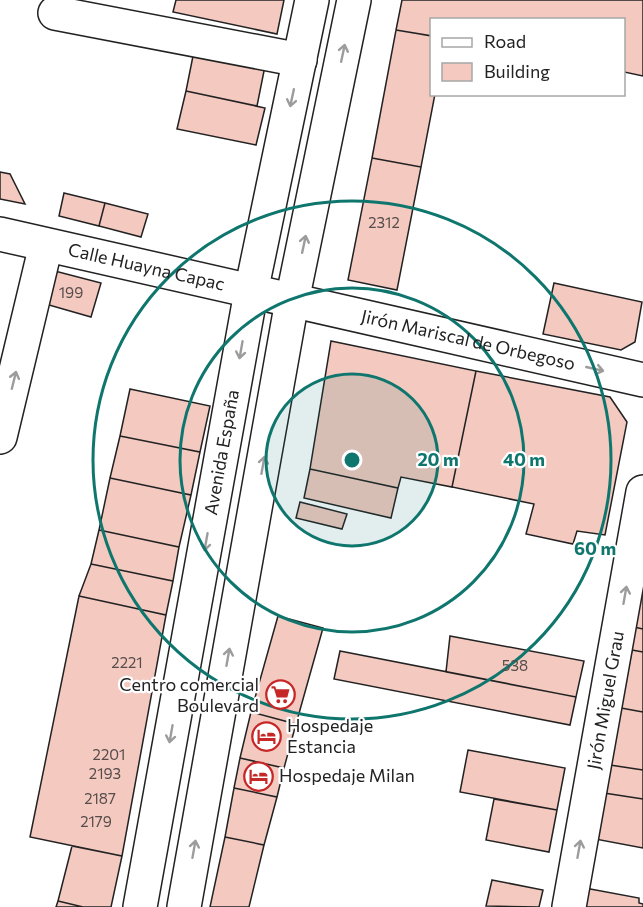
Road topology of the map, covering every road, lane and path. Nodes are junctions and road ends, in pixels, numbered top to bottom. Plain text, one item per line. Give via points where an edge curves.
1 (312, 0) edge
2 (354, 0) edge
3 (55, 13) dead end
4 (300, 60) junction
5 (0, 234) edge
6 (46, 245) junction
7 (251, 292) junction
8 (292, 301) junction
9 (643, 380) edge
10 (0, 436) edge
11 (643, 492) edge
12 (140, 907) edge
13 (184, 907) edge
14 (569, 907) edge

1 - 4 main road, Avenida España
8 -> 2 main road
3 - 4 main road
4 -> 7 main road, Avenida España
5 - 6 main road, Calle Huayna Capac
6 - 7 main road, Calle Huayna Capac
10 -> 6 main road
7 - 8 main road, Calle Huayna Capac
7 -> 12 main road, Avenida España
8 -> 9 main road, Jirón Mariscal de Orbegoso
13 -> 8 main road
14 -> 11 main road, Jirón Miguel Grau

